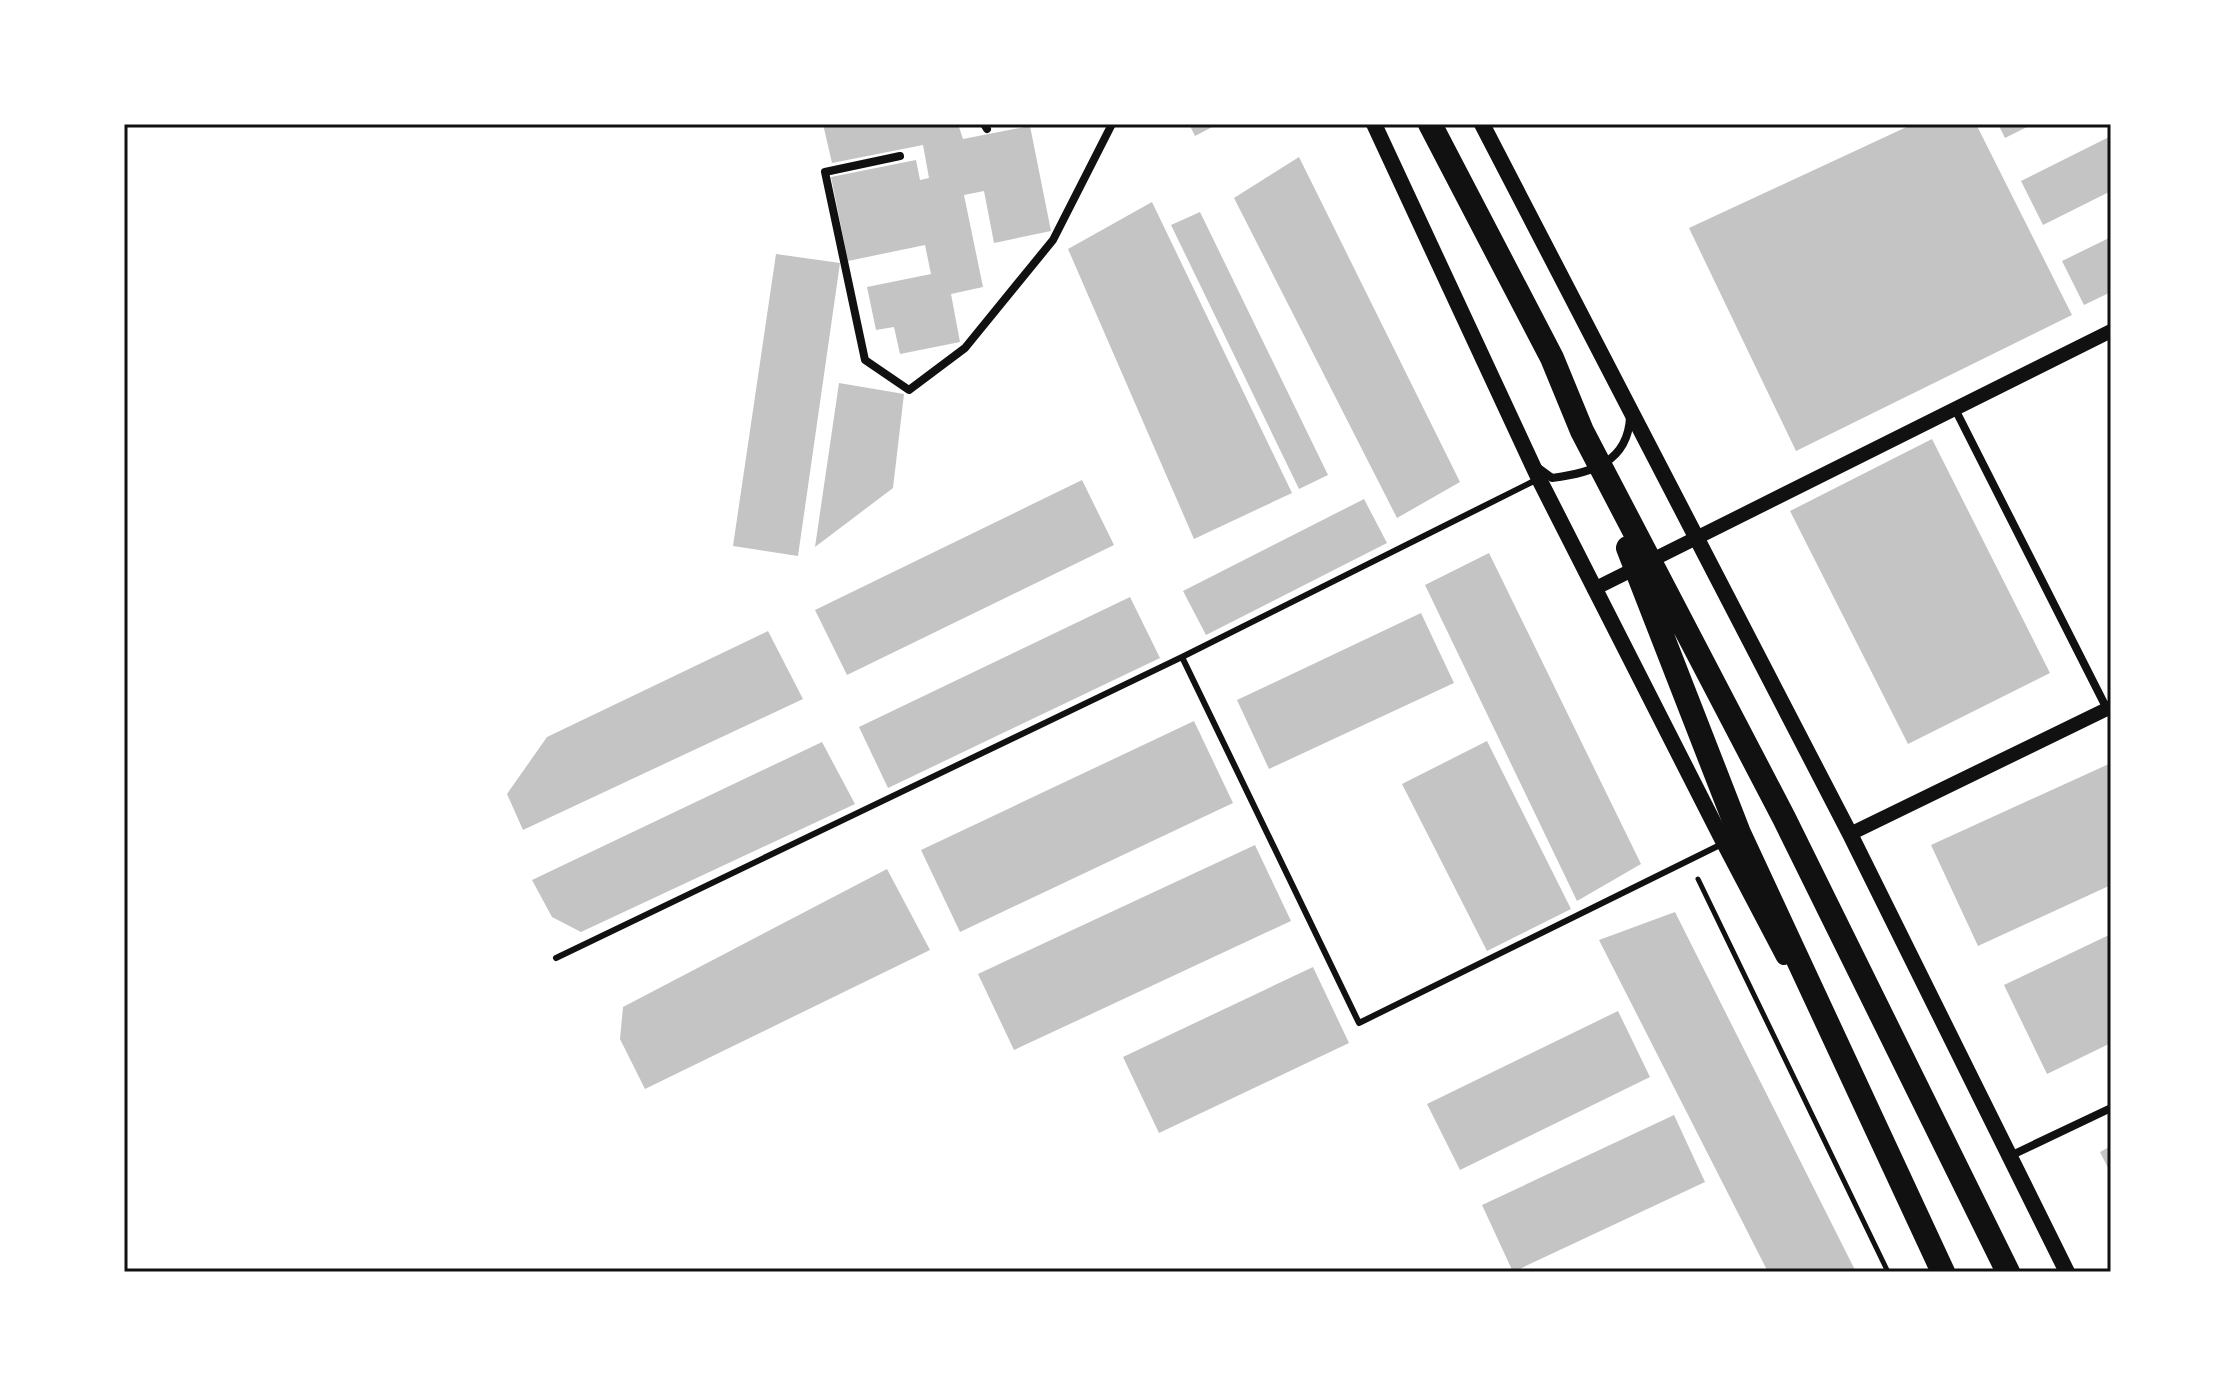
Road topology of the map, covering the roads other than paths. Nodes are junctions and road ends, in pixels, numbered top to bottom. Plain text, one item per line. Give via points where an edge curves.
1 (1112, 124) edge
2 (1374, 124) edge
3 (1430, 124) edge
4 (1482, 124) edge
5 (900, 156) dead end
6 (2111, 331) edge
7 (1631, 408) junction
8 (1954, 408) junction
9 (1582, 431) junction
10 (1536, 472) junction
11 (1696, 536) junction
12 (1594, 589) junction
13 (1182, 657) junction
14 (2109, 708) edge
15 (1850, 834) junction
16 (1724, 843) junction
17 (556, 958) dead end
18 (2111, 1108) edge
19 (2010, 1156) junction
20 (1943, 1272) edge
21 (1953, 1272) edge
22 (2008, 1272) edge
23 (2067, 1272) edge

1 - 5 street via 1053,240 965,348 909,390 865,360 825,172
2 - 10 main road
3 - 9 highway via 1552,358
4 - 7 main road
6 - 8 street
7 - 10 street via 1624,446 1610,460 1579,475 1552,478
7 - 11 main road
8 - 11 street
8 - 14 street
9 - 20 highway via 1739,833
9 - 22 highway via 1784,818
10 - 12 main road
10 - 13 lane
11 - 12 street
11 - 15 main road
12 - 16 main road
13 - 16 lane via 1359,1023
13 - 17 lane
14 - 15 street
15 - 19 main road
16 - 21 main road
18 - 19 street
19 - 23 main road

